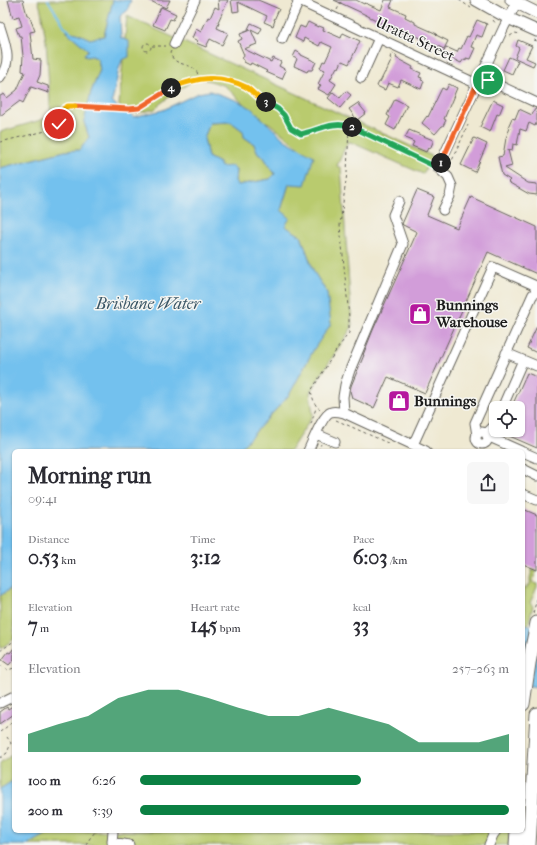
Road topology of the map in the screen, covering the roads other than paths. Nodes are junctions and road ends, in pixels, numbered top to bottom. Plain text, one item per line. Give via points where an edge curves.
1 (195, 0) edge
2 (476, 0) edge
3 (298, 1) edge
4 (515, 1) edge
5 (537, 13) edge
6 (508, 18) junction
7 (0, 27) edge
8 (537, 31) edge
9 (379, 38) junction
10 (282, 39) dead end
11 (173, 45) road end
12 (0, 77) edge
13 (361, 78) dead end
14 (479, 80) junction
15 (537, 103) edge
16 (399, 201) dead end
17 (443, 210) dead end
18 (506, 353) junction
19 (523, 360) junction
20 (537, 366) edge
21 (505, 401) edge
22 (344, 414) junction
23 (489, 433) edge
24 (316, 434) junction
25 (335, 442) dead end
26 (483, 442) edge
27 (413, 445) junction
28 (309, 449) edge
29 (422, 449) edge
30 (510, 449) edge
31 (525, 453) edge
32 (537, 458) edge
33 (525, 471) edge
34 (537, 476) edge
35 (525, 495) edge
36 (537, 500) edge
37 (535, 617) edge
38 (525, 691) edge
39 (12, 697) edge
40 (0, 703) edge
41 (537, 714) edge
42 (113, 833) edge
43 (494, 833) edge
44 (516, 839) edge
45 (532, 843) edge
46 (129, 845) edge
47 (489, 845) edge

1 - 11 street
2 - 6 main road
3 - 9 street, Uratta Street
3 - 10 street
4 - 5 main road
4 - 6 street
6 - 8 main road
6 - 14 street
7 - 12 street via 8,59
9 - 13 street
9 - 14 street, Uratta Street
14 - 15 street, Uratta Street
14 - 17 street via 438,168 448,177 452,186
16 - 22 street via 393,215 403,244 344,385
18 - 19 street
18 - 26 street via 475,423
18 - 27 street via 533,294 536,293 534,285 493,267
19 - 20 street
19 - 21 street
22 - 24 street via 330,412 331,417 322,421
22 - 27 street
23 - 26 street
24 - 25 street
24 - 28 street
26 - 30 street
27 - 29 street
31 - 32 street
33 - 34 street
35 - 36 street
37 - 38 highway
39 - 40 street
41 - 45 highway
42 - 46 street via 112,842
43 - 47 street
44 - 45 street

